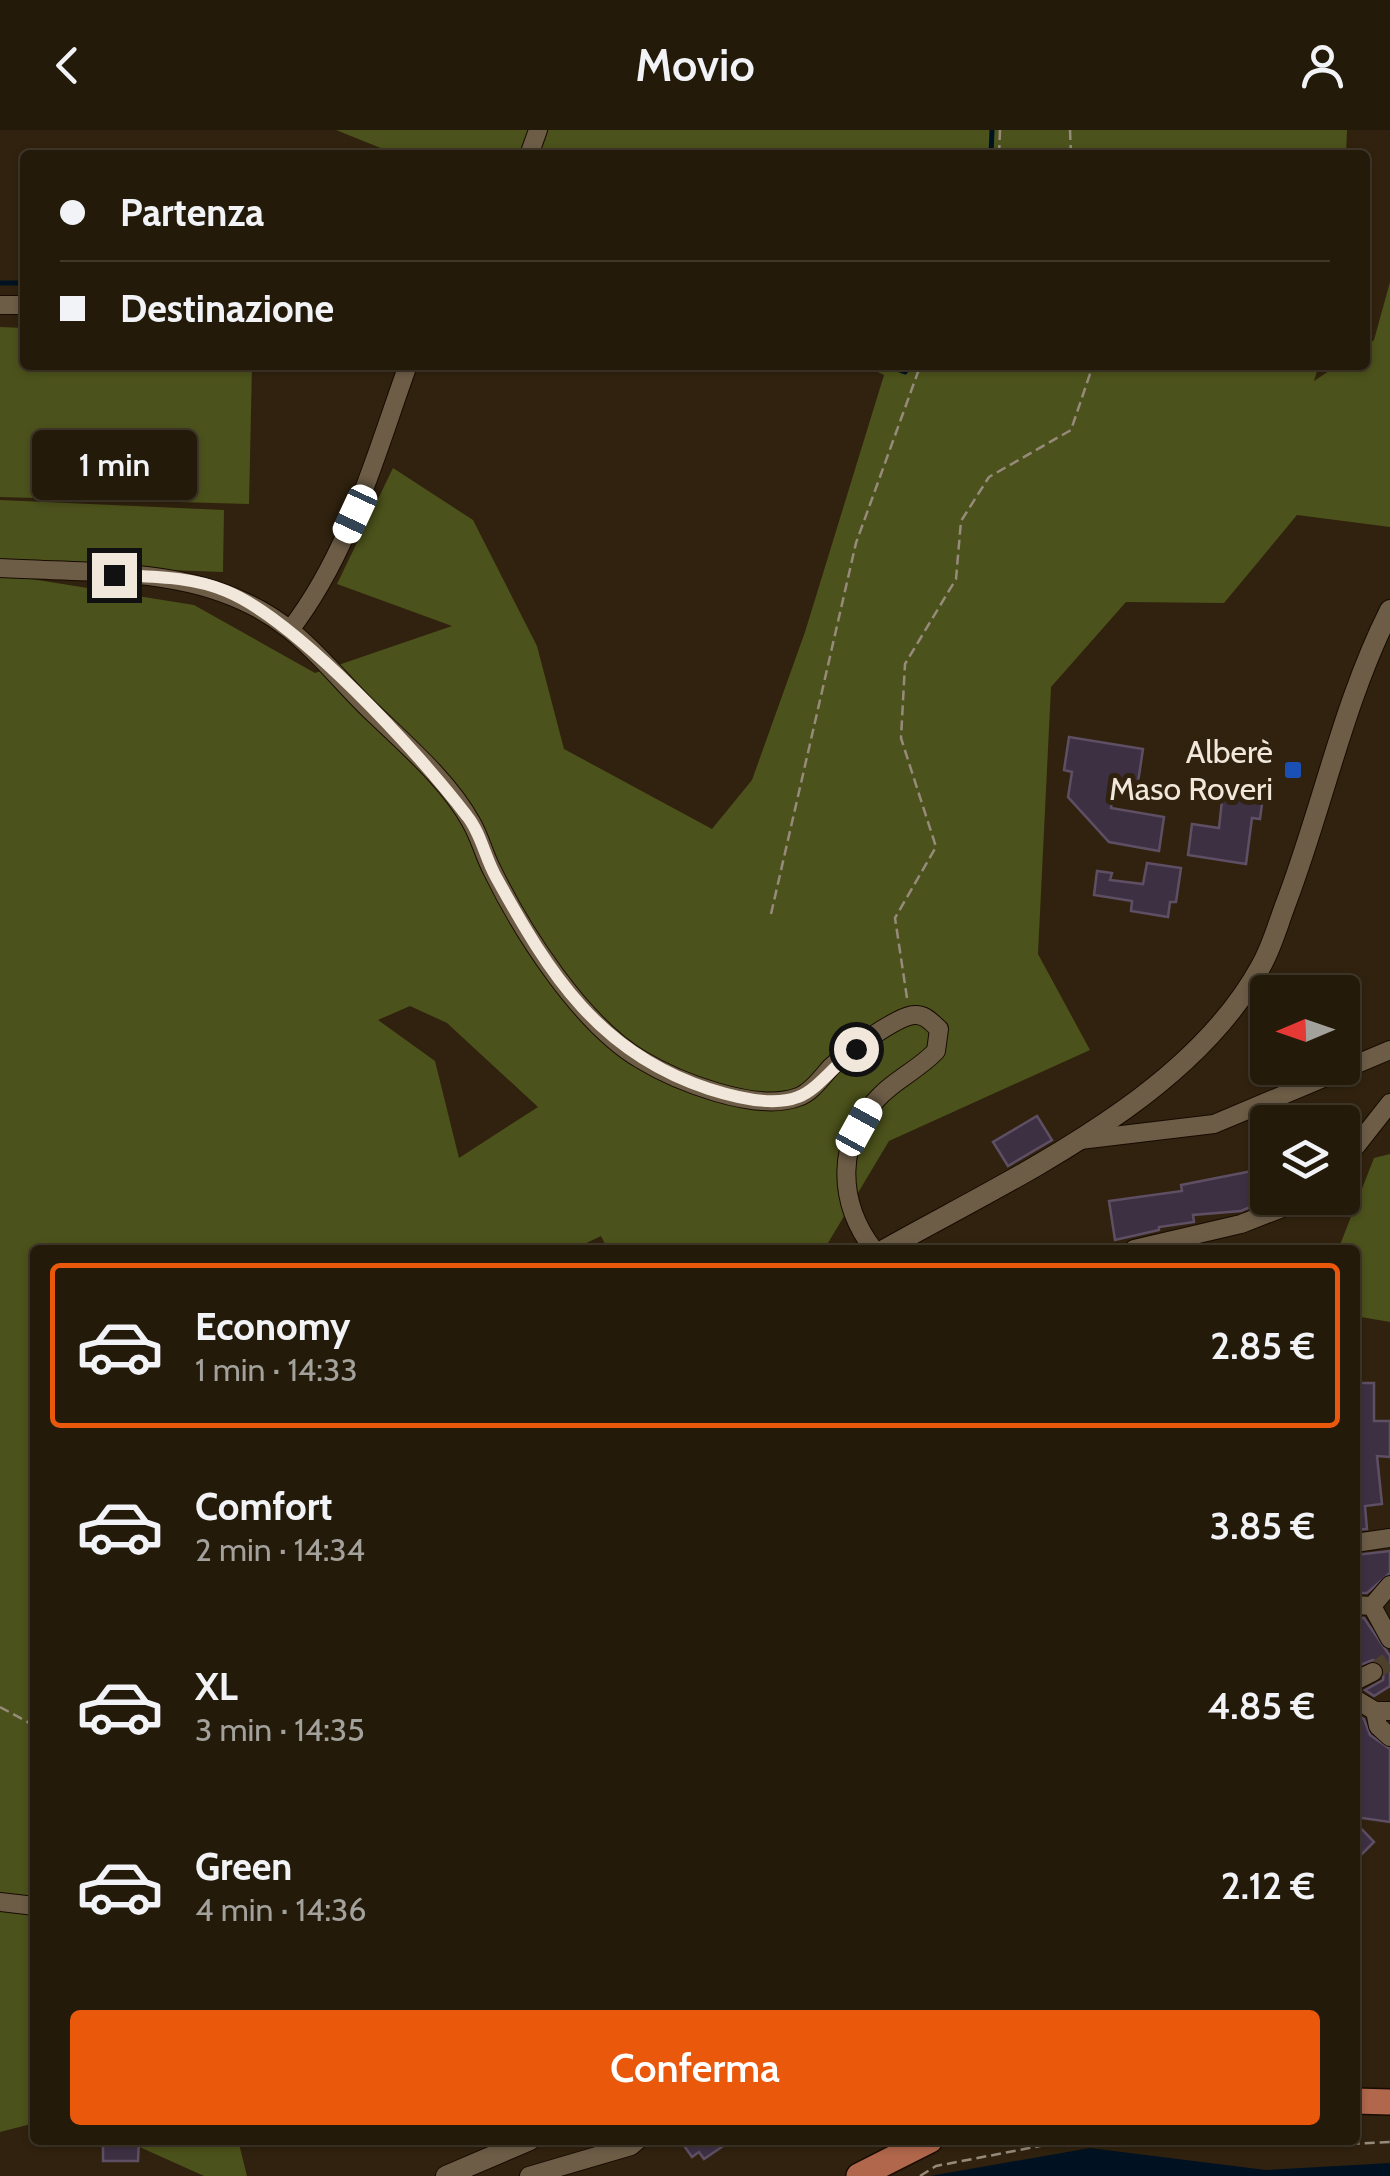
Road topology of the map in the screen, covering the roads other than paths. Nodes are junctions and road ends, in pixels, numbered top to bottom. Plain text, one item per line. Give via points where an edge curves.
1 (406, 370) edge
2 (0, 568) edge
3 (1390, 610) edge
4 (290, 630) junction
5 (1390, 1050) edge
6 (1390, 1103) edge
7 (1079, 1140) junction
8 (1360, 1141) edge
9 (1264, 1215) edge
10 (870, 1245) edge
11 (893, 1245) edge
12 (1151, 1245) edge
13 (1390, 1538) edge
14 (1360, 1541) edge
15 (1390, 1585) edge
16 (1364, 1606) edge
17 (1390, 1639) edge
18 (1373, 1672) tunnel mouth
19 (1360, 1678) edge
20 (1360, 1701) edge
21 (1384, 1712) edge
22 (1390, 1737) edge
23 (0, 1902) edge
24 (30, 1905) edge
25 (1360, 2101) edge
26 (1390, 2102) edge
27 (518, 2145) edge
28 (633, 2145) edge
29 (920, 2145) edge
30 (446, 2176) edge
31 (530, 2176) edge
32 (859, 2176) edge

1 - 4 street via 355,514
2 - 4 street via 190,580 228,592
3 - 7 street via 1366,656 1262,965 1228,1018 1170,1073
4 - 10 street via 419,758 471,820 492,871 574,998 624,1049 666,1075 718,1092 785,1100 802,1096 836,1062 910,1014 939,1028 936,1050 871,1106 849,1146 844,1177 857,1228
5 - 7 street via 1214,1124
6 - 8 street
7 - 11 street
9 - 12 street
13 - 14 street
15 - 16 street
16 - 17 street
18 - 19 street
20 - 21 street
21 - 22 street via 1378,1726
23 - 24 street
25 - 26 main road
27 - 30 street
28 - 31 street
29 - 32 main road

